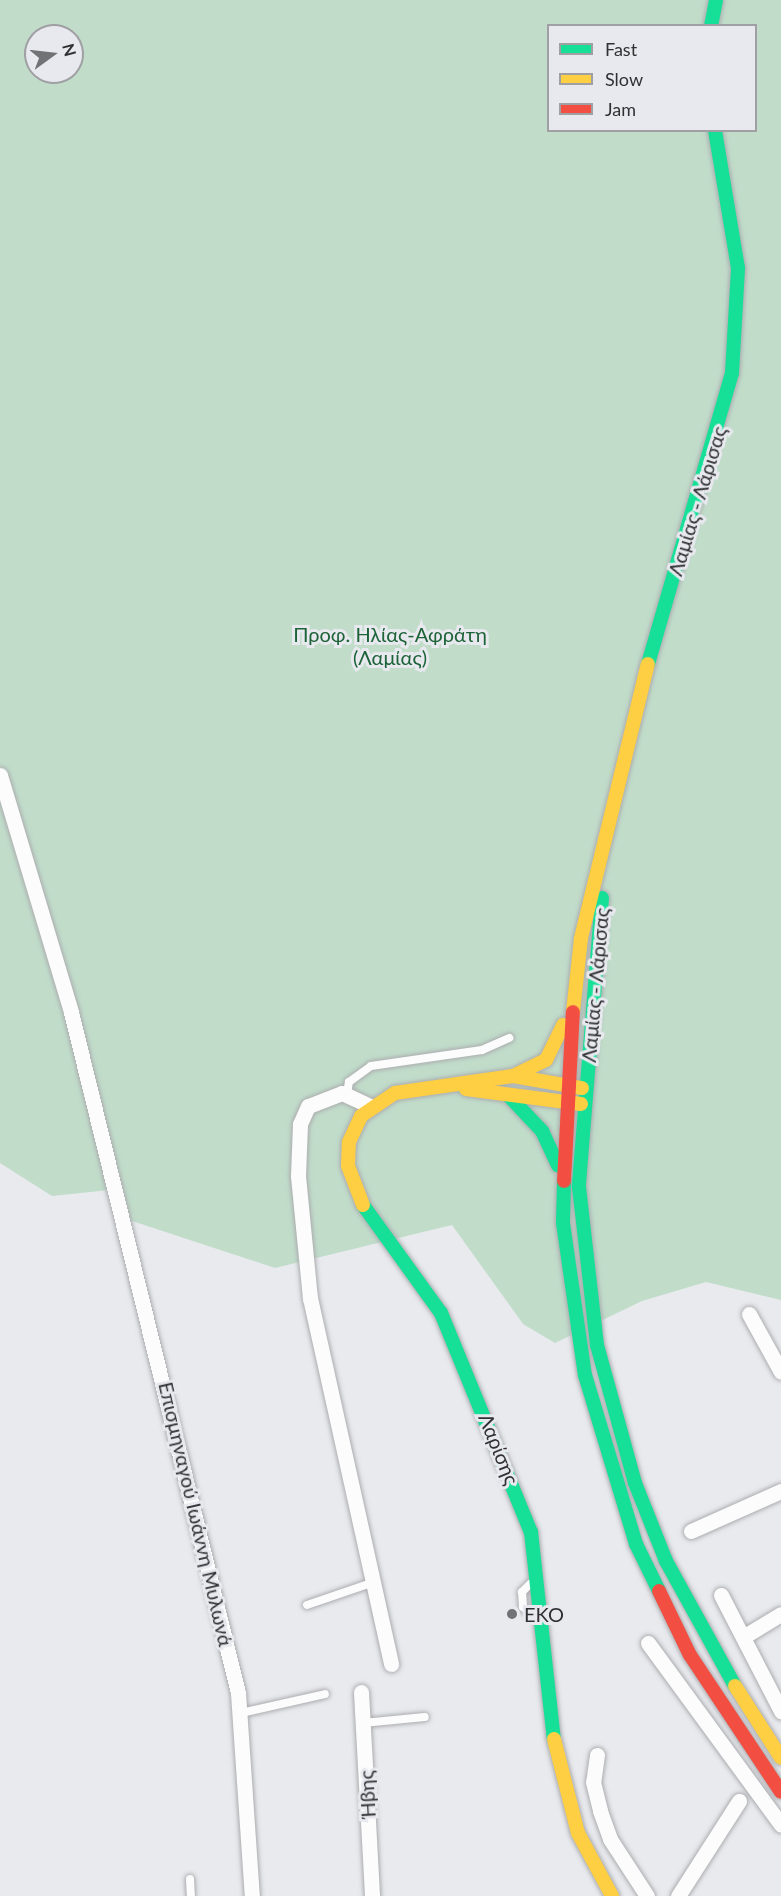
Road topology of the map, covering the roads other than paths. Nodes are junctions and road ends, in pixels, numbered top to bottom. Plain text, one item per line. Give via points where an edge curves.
1 (716, 0) edge
2 (711, 24) edge
3 (715, 132) edge
4 (0, 775) edge
5 (603, 866) junction
6 (573, 998) junction
7 (509, 1038) dead end
8 (513, 1076) junction
9 (442, 1085) junction
10 (566, 1085) junction
11 (586, 1088) junction
12 (347, 1094) junction
13 (508, 1095) junction
14 (565, 1102) junction
15 (584, 1105) junction
16 (370, 1106) junction
17 (562, 1187) junction
18 (749, 1314) dead end
19 (781, 1372) edge
20 (781, 1491) edge
21 (691, 1531) dead end
22 (375, 1581) junction
23 (531, 1583) dead end
24 (721, 1595) dead end
25 (307, 1605) dead end
26 (781, 1614) edge
27 (531, 1615) dead end
28 (743, 1637) junction
29 (648, 1642) dead end
30 (392, 1664) dead end
31 (361, 1692) dead end
32 (325, 1694) dead end
33 (781, 1711) edge
34 (241, 1713) junction
35 (424, 1718) dead end
36 (363, 1723) junction
37 (597, 1755) dead end
38 (781, 1758) edge
39 (781, 1792) edge
40 (739, 1801) dead end
41 (781, 1825) edge
42 (190, 1879) dead end
43 (191, 1896) edge
44 (252, 1896) edge
45 (372, 1896) edge
46 (612, 1896) edge
47 (647, 1896) edge
48 (678, 1896) edge

1 - 2 main road
3 - 5 main road, Λαμίας - Λάρισας via 738,268 732,373 636,707
4 - 34 street, Επισμηναγού Ιωάννη Μυλωνά via 71,1012 100,1139 184,1456
5 - 6 main road, Λαμίας - Λάρισας via 581,938
5 - 11 main road, Λαμίας - Λάρισας
6 - 8 main road via 551,1054
6 - 10 main road
7 - 12 lane via 482,1050 371,1066 349,1082
8 - 9 main road
8 - 10 main road
9 - 13 main road
9 - 16 main road via 394,1093
10 - 11 main road
10 - 14 main road
11 - 15 main road, Λαμίας - Λάρισας
12 - 16 street
12 - 22 street via 322,1097 303,1113 298,1176 310,1298
13 - 14 main road
13 - 17 main road via 547,1139
14 - 15 main road
14 - 17 main road
15 - 38 main road, Λαμίας - Λάρισας via 579,1187 586,1287 635,1483 666,1561 709,1646
16 - 46 main road, Λαρίσης via 349,1142 349,1175 365,1209 441,1313 531,1532 554,1739 578,1833
17 - 39 main road via 573,1313 616,1488 646,1568 690,1655
18 - 19 street
20 - 21 street
22 - 25 lane
22 - 30 street
23 - 27 lane via 522,1592 523,1607
24 - 28 street
26 - 28 street
28 - 33 street
29 - 41 street
31 - 36 street, Ήβης
32 - 34 lane
34 - 44 street, Επισμηναγού Ιωάννη Μυλωνά
35 - 36 lane
36 - 45 street, Ήβης
37 - 47 street via 593,1782 600,1811 610,1839
40 - 48 street
42 - 43 lane

